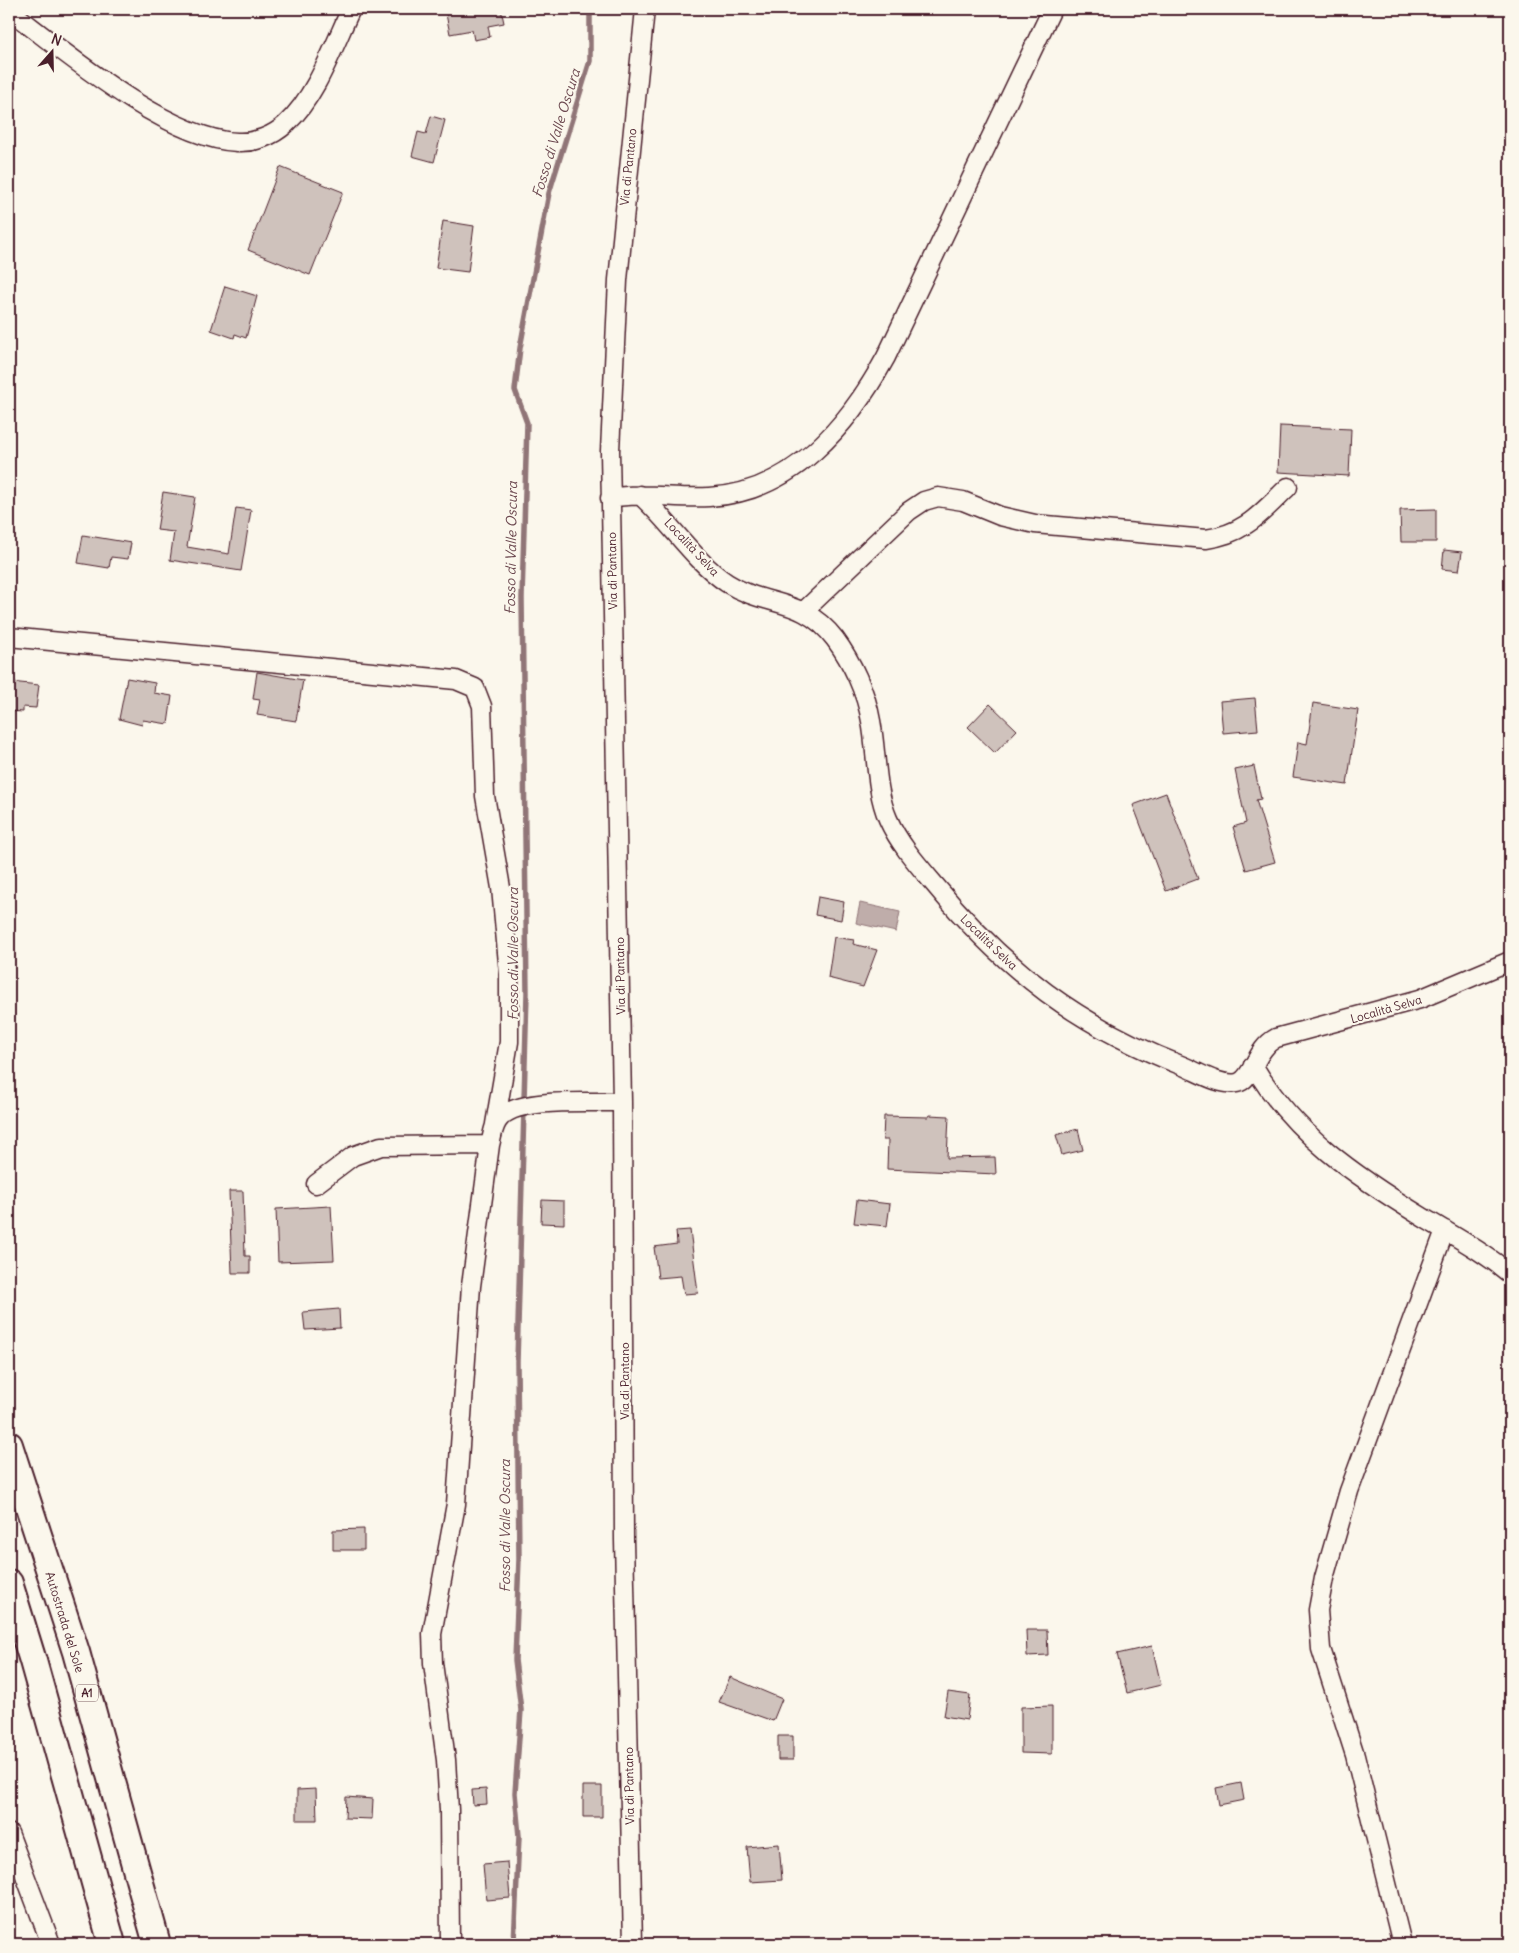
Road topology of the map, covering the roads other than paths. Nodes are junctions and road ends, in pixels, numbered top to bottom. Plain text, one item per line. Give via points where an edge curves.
1 (351, 9) edge
2 (645, 9) edge
3 (9, 10) edge
4 (1049, 14) edge
5 (1288, 487) dead end
6 (640, 495) junction
7 (610, 498) junction
8 (804, 611) junction
9 (9, 637) edge
10 (1510, 961) edge
11 (1253, 1065) junction
12 (622, 1102) junction
13 (495, 1124) junction
14 (490, 1145) junction
15 (316, 1184) dead end
16 (1445, 1230) junction
17 (1510, 1274) edge
18 (9, 1445) edge
19 (9, 1583) edge
20 (9, 1833) edge
21 (50, 1944) edge
22 (112, 1944) edge
23 (157, 1944) edge
24 (450, 1944) edge
25 (633, 1944) edge
26 (1402, 1944) edge

1 - 3 street via 318,78 294,116 278,131 244,142 208,136 160,115 70,58
2 - 7 street, Via di Pantano via 614,332
4 - 6 street via 886,357 841,425 790,471 749,490 709,498
5 - 8 street via 1245,526 1230,534 1206,539 1035,524 1000,516 963,501 931,499 909,511
6 - 7 street
6 - 8 street, Località Selva via 667,520 708,568 727,583 754,596
7 - 12 street, Via di Pantano
8 - 11 street, Località Selva via 833,636 862,687 872,721 884,806 894,830 908,853 977,932 1053,997 1129,1044 1227,1083 1242,1081
9 - 13 street via 456,680 475,688 482,701 485,796 501,888 509,974 509,1042
10 - 11 street, Località Selva via 1420,1000 1276,1038 1261,1050
11 - 16 street via 1288,1116 1318,1144 1364,1179
12 - 13 street via 523,1105 510,1110
12 - 25 street, Via di Pantano via 624,1530
13 - 14 street
14 - 15 street via 381,1146 353,1156
14 - 24 street via 471,1286 456,1504 432,1634 449,1810
16 - 17 street
16 - 26 street via 1349,1491 1318,1610 1321,1649 1351,1740
18 - 23 highway, Autostrada del Sole / A1 via 76,1652
19 - 22 highway
20 - 21 street

